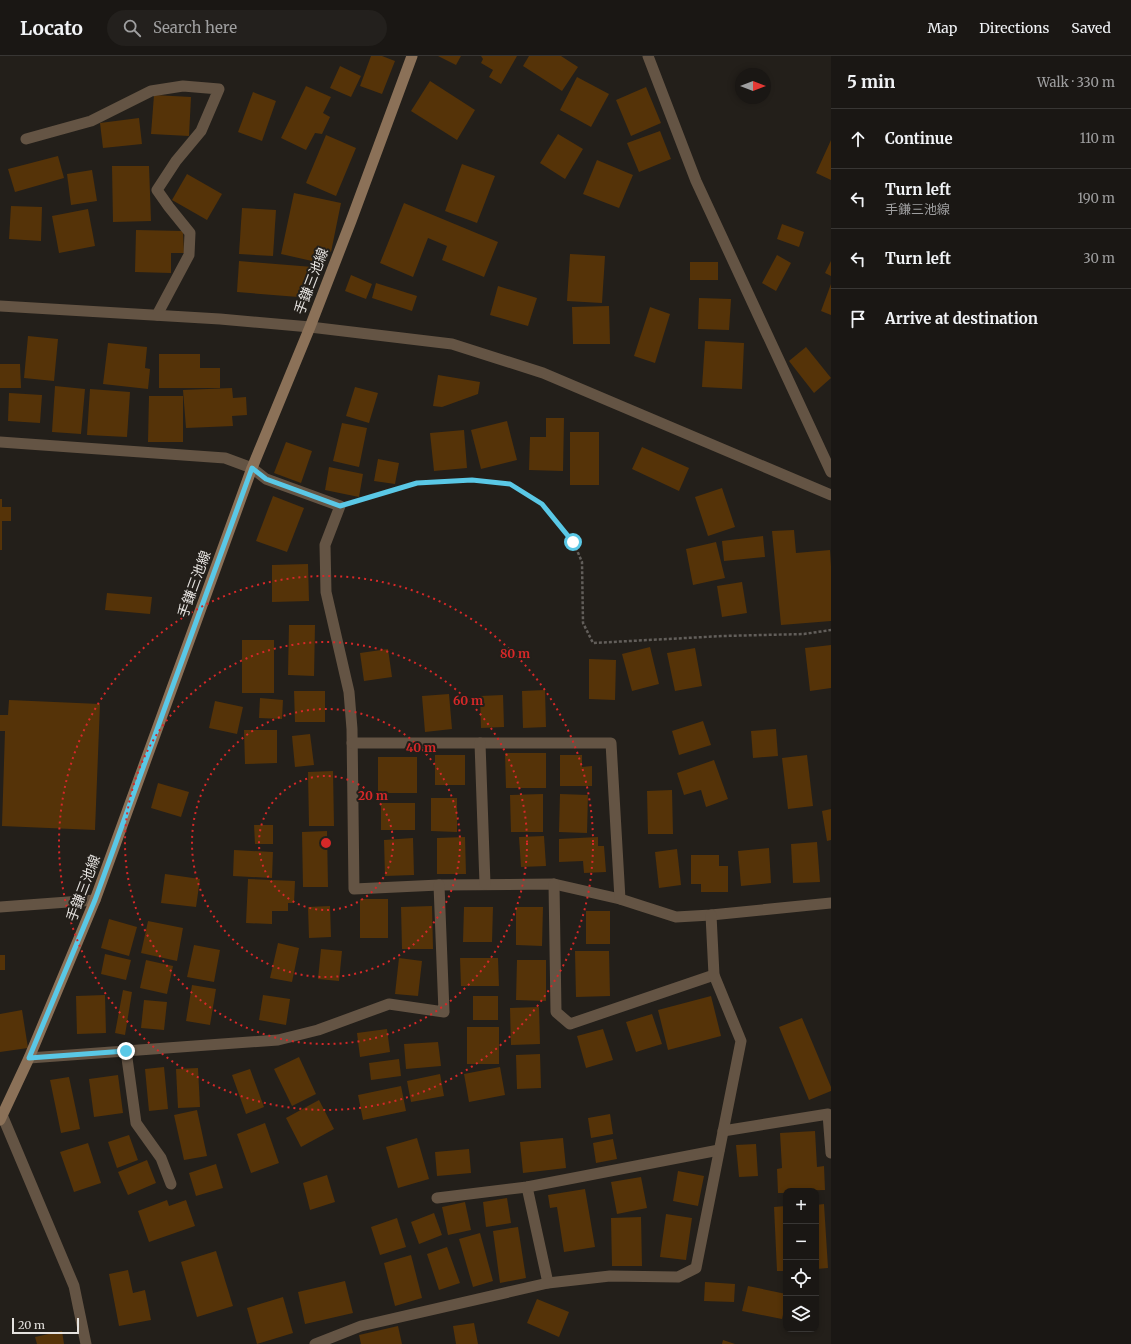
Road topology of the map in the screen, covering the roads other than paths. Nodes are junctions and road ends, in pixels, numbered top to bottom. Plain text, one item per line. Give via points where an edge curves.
1 (412, 56) edge
2 (648, 56) edge
3 (26, 139) dead end
4 (0, 306) edge
5 (157, 315) junction
6 (310, 327) junction
7 (0, 442) edge
8 (252, 468) junction
9 (831, 472) edge
10 (831, 495) edge
11 (352, 744) junction
12 (480, 744) junction
13 (485, 884) junction
14 (554, 884) junction
15 (439, 885) junction
16 (620, 899) junction
17 (95, 900) junction
18 (831, 903) edge
19 (0, 907) edge
20 (711, 915) junction
21 (714, 975) junction
22 (126, 1051) junction
23 (29, 1058) junction
24 (1, 1116) edge
25 (723, 1131) junction
26 (719, 1150) junction
27 (831, 1153) edge
28 (171, 1184) dead end
29 (527, 1187) junction
30 (437, 1198) dead end
31 (548, 1283) junction
32 (86, 1344) edge
33 (315, 1344) edge

1 - 6 main road, 手鎌三池線
2 - 9 street via 696,181
3 - 5 street via 91,121 151,91 183,86 218,89 202,131 157,190 190,233 189,255
4 - 5 street
5 - 6 street
6 - 8 main road, 手鎌三池線
6 - 10 street via 452,344 535,371
7 - 8 street via 225,458
8 - 11 street via 266,479 340,506 325,545 326,592 349,692
8 - 17 main road, 手鎌三池線
11 - 12 street
11 - 15 street via 354,889
12 - 13 street
12 - 16 street via 611,744
13 - 14 street
13 - 15 street
14 - 16 street
14 - 21 street via 556,1012 570,1024
15 - 22 street via 444,1012 390,1004 318,1030 278,1040
16 - 20 street via 676,917
17 - 19 street
17 - 23 main road, 手鎌三池線
18 - 20 street
20 - 21 street
21 - 25 street via 741,1041
22 - 23 street
22 - 28 street via 136,1124 161,1158
23 - 24 main road, 手鎌三池線
24 - 32 street via 74,1286
25 - 26 street
25 - 27 street via 828,1114
26 - 29 street
26 - 31 street via 696,1268 678,1277 610,1276
29 - 30 street
29 - 31 street
31 - 33 street via 360,1326

